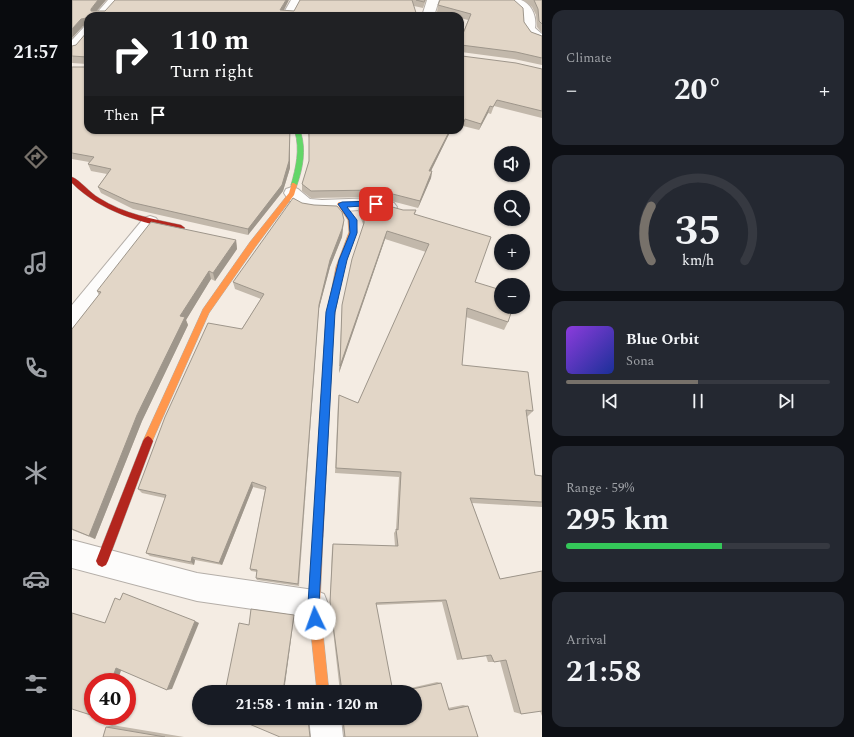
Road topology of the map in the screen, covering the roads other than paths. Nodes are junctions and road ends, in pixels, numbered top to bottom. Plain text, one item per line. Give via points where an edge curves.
1 (114, 0) edge
2 (297, 0) edge
3 (433, 0) edge
4 (513, 0) edge
5 (104, 12) edge
6 (290, 12) edge
7 (429, 12) edge
8 (84, 34) edge
9 (542, 39) edge
10 (72, 48) edge
11 (299, 134) edge
12 (72, 179) edge
13 (292, 193) junction
14 (342, 204) junction
15 (404, 211) edge
16 (150, 222) junction
17 (187, 230) edge
18 (72, 320) edge
19 (72, 554) edge
20 (102, 561) junction
21 (314, 604) junction
22 (322, 685) edge
23 (326, 725) edge
24 (327, 737) edge

1 - 5 street
2 - 6 street
3 - 7 street
4 - 9 street via 527,10 529,28 534,35
8 - 10 street
11 - 13 street via 299,168
12 - 16 street via 80,190 114,211
13 - 14 street via 305,204
13 - 20 street via 249,244 206,311 155,422
14 - 15 street via 376,204
14 - 21 street via 353,220 353,233 343,260 330,312
16 - 17 street
16 - 18 street
19 - 20 street
20 - 21 street via 197,587
21 - 22 street
23 - 24 street

